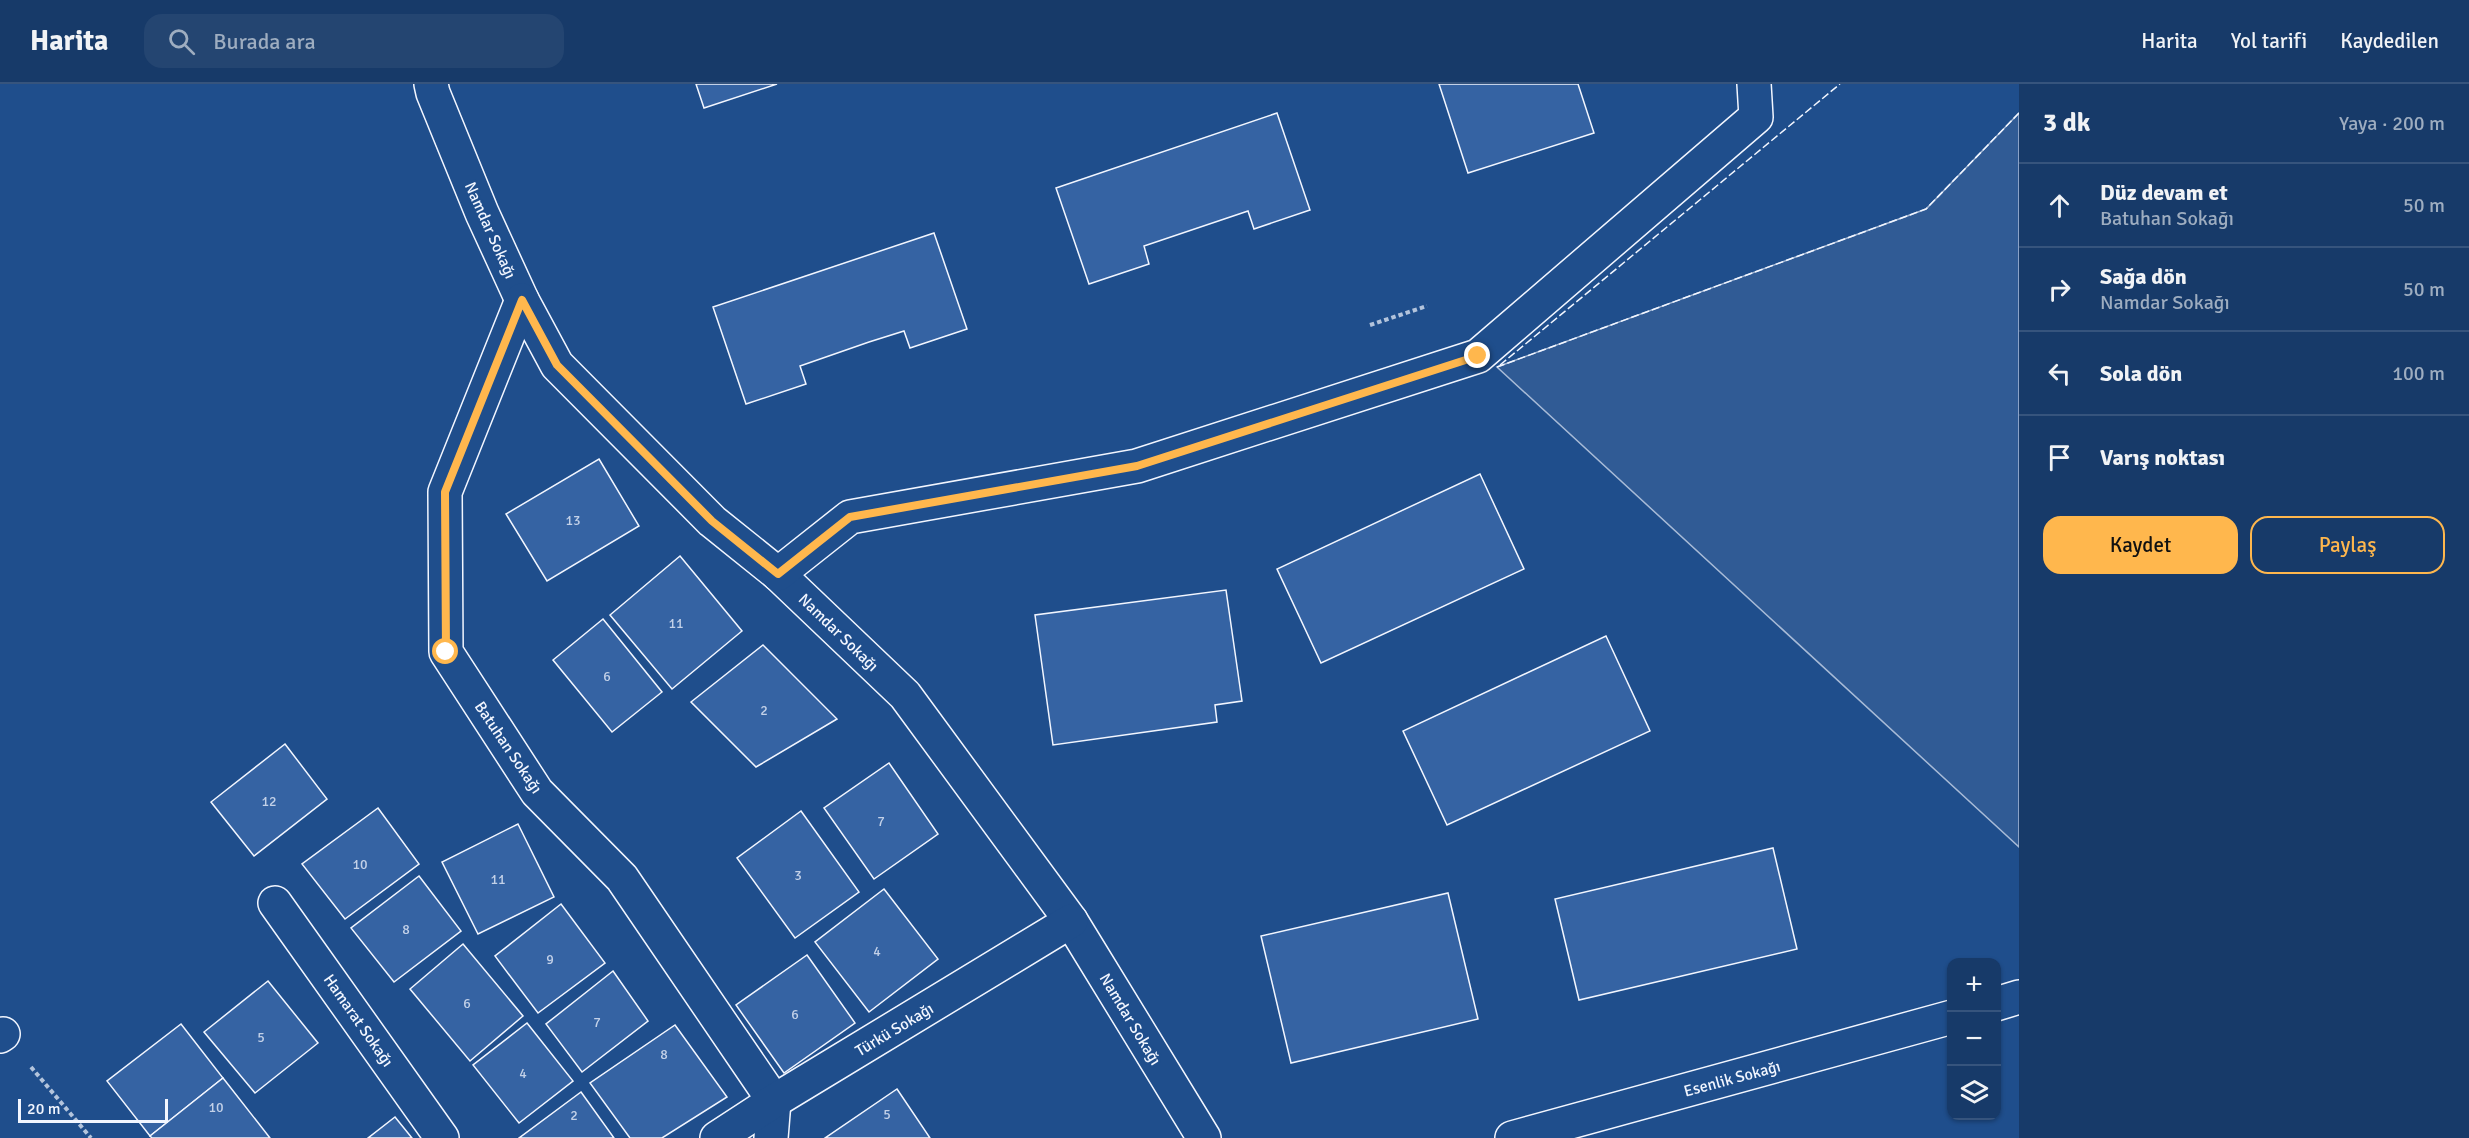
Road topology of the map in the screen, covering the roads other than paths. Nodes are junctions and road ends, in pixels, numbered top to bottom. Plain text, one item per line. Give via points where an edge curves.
1 (431, 84) edge
2 (1754, 84) edge
3 (522, 300) junction
4 (778, 574) junction
5 (275, 903) dead end
6 (1071, 921) junction
7 (2019, 997) edge
8 (2001, 1002) edge
9 (1947, 1018) edge
10 (774, 1101) junction
11 (442, 1138) edge
12 (717, 1138) edge
13 (771, 1138) edge
14 (1204, 1138) edge
15 (1512, 1138) edge

1 - 3 street, Namdar Sokağı via 482,213
2 - 4 street via 1756,117 1478,356 1137,466 850,517
3 - 4 street, Namdar Sokağı via 557,365 712,521
3 - 10 street, Batuhan Sokağı via 445,492 446,652 537,792 622,878
4 - 6 street, Namdar Sokağı via 905,695
5 - 11 street, Hamarat Sokağı
6 - 10 street, Türkü Sokağı
6 - 14 street, Namdar Sokağı
7 - 8 street
9 - 15 street, Esenlik Sokağı
10 - 12 street, Türkü Sokağı
10 - 13 street

